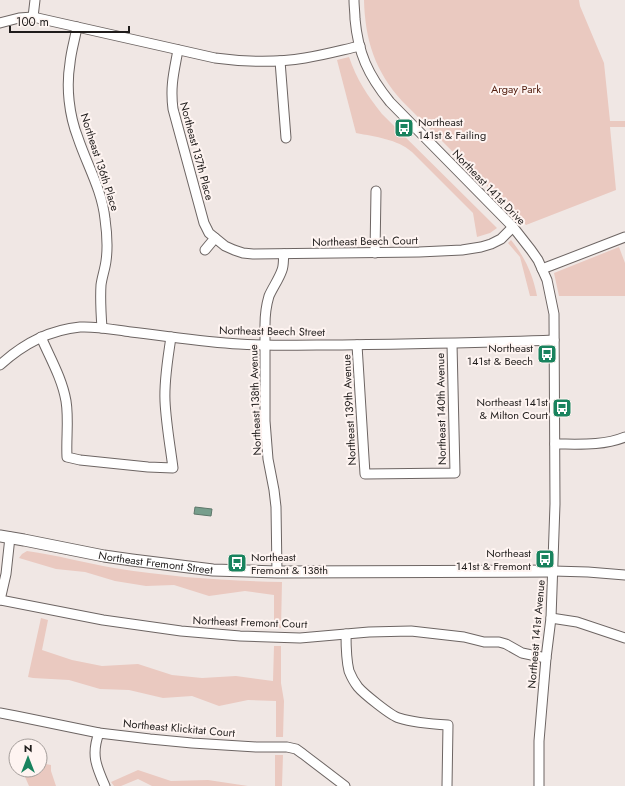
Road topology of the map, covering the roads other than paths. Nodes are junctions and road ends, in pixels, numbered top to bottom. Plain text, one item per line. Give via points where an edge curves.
1 (35, 0) edge
2 (354, 0) edge
3 (33, 17) junction
4 (0, 23) edge
5 (77, 27) junction
6 (360, 46) junction
7 (178, 50) junction
8 (280, 61) junction
9 (286, 138) dead end
10 (376, 191) dead end
11 (513, 227) junction
12 (625, 237) edge
13 (215, 238) junction
14 (205, 250) dead end
15 (375, 253) junction
16 (284, 254) junction
17 (542, 269) junction
18 (102, 328) junction
19 (171, 336) junction
20 (41, 337) junction
21 (554, 340) junction
22 (452, 344) junction
23 (264, 345) junction
24 (357, 345) junction
25 (0, 366) edge
26 (625, 438) edge
27 (555, 444) junction
28 (365, 474) joint
29 (5, 537) edge
30 (553, 571) junction
31 (277, 572) junction
32 (625, 575) edge
33 (0, 600) edge
34 (550, 618) junction
35 (346, 634) junction
36 (625, 638) edge
37 (546, 658) junction
38 (0, 713) edge
39 (99, 733) junction
40 (105, 786) edge
41 (345, 786) edge
42 (448, 786) edge
43 (539, 786) edge

1 - 3 street
2 - 6 street, Northeast 141st Drive
3 - 4 street
3 - 5 street
5 - 7 street
5 - 18 street, Northeast 136th Place via 68,73 70,101 77,136 96,182 106,219 107,246 101,299
6 - 8 street via 304,59
6 - 11 street, Northeast 141st Drive via 378,88
7 - 8 street via 231,60
7 - 13 street, Northeast 137th Place via 172,81 173,109 204,223
8 - 9 street
10 - 15 street
11 - 15 street, Northeast Beech Court via 501,239 481,247 433,252
11 - 17 street, Northeast 141st Drive
12 - 17 street
13 - 14 street
13 - 16 street, Northeast Beech Court via 243,253
15 - 16 street, Northeast Beech Court
16 - 23 street, Northeast 138th Avenue via 282,272 266,309
17 - 21 street, Northeast 141st Avenue via 553,308
18 - 19 street, Northeast Beech Street
18 - 20 street, Northeast Beech Street via 67,329
19 - 20 street via 165,400 173,468 67,457 68,417 63,386
19 - 23 street, Northeast Beech Street via 218,343
20 - 25 street, Northeast Beech Street via 26,345
21 - 22 street, Northeast Beech Street
21 - 27 street, Northeast 141st Avenue
22 - 24 street, Northeast Beech Street
22 - 28 street, Northeast 140th Avenue via 455,473
23 - 24 street, Northeast Beech Street
23 - 31 street, Northeast 138th Avenue via 265,421 276,507
24 - 28 street, Northeast 139th Avenue
26 - 27 street via 594,444
27 - 30 street, Northeast 141st Avenue
29 - 31 street, Northeast Fremont Street via 154,563 213,570
29 - 33 street via 6,574
30 - 31 street, Northeast Fremont Street
30 - 32 street, Northeast Fremont Street
30 - 34 street, Northeast 141st Avenue
33 - 35 street, Northeast Fremont Court via 142,627 181,631 280,638
34 - 36 street via 577,622
34 - 37 street, Northeast 141st Avenue
35 - 37 street, Northeast Fremont Court via 411,632 499,642 522,653
35 - 42 street via 349,670 358,687 397,717 411,722 448,726
37 - 43 street, Northeast 141st Avenue via 539,741
38 - 39 street, Northeast Klickitat Court
39 - 40 street via 94,752
39 - 41 street, Northeast Klickitat Court via 192,743 287,747 304,754

